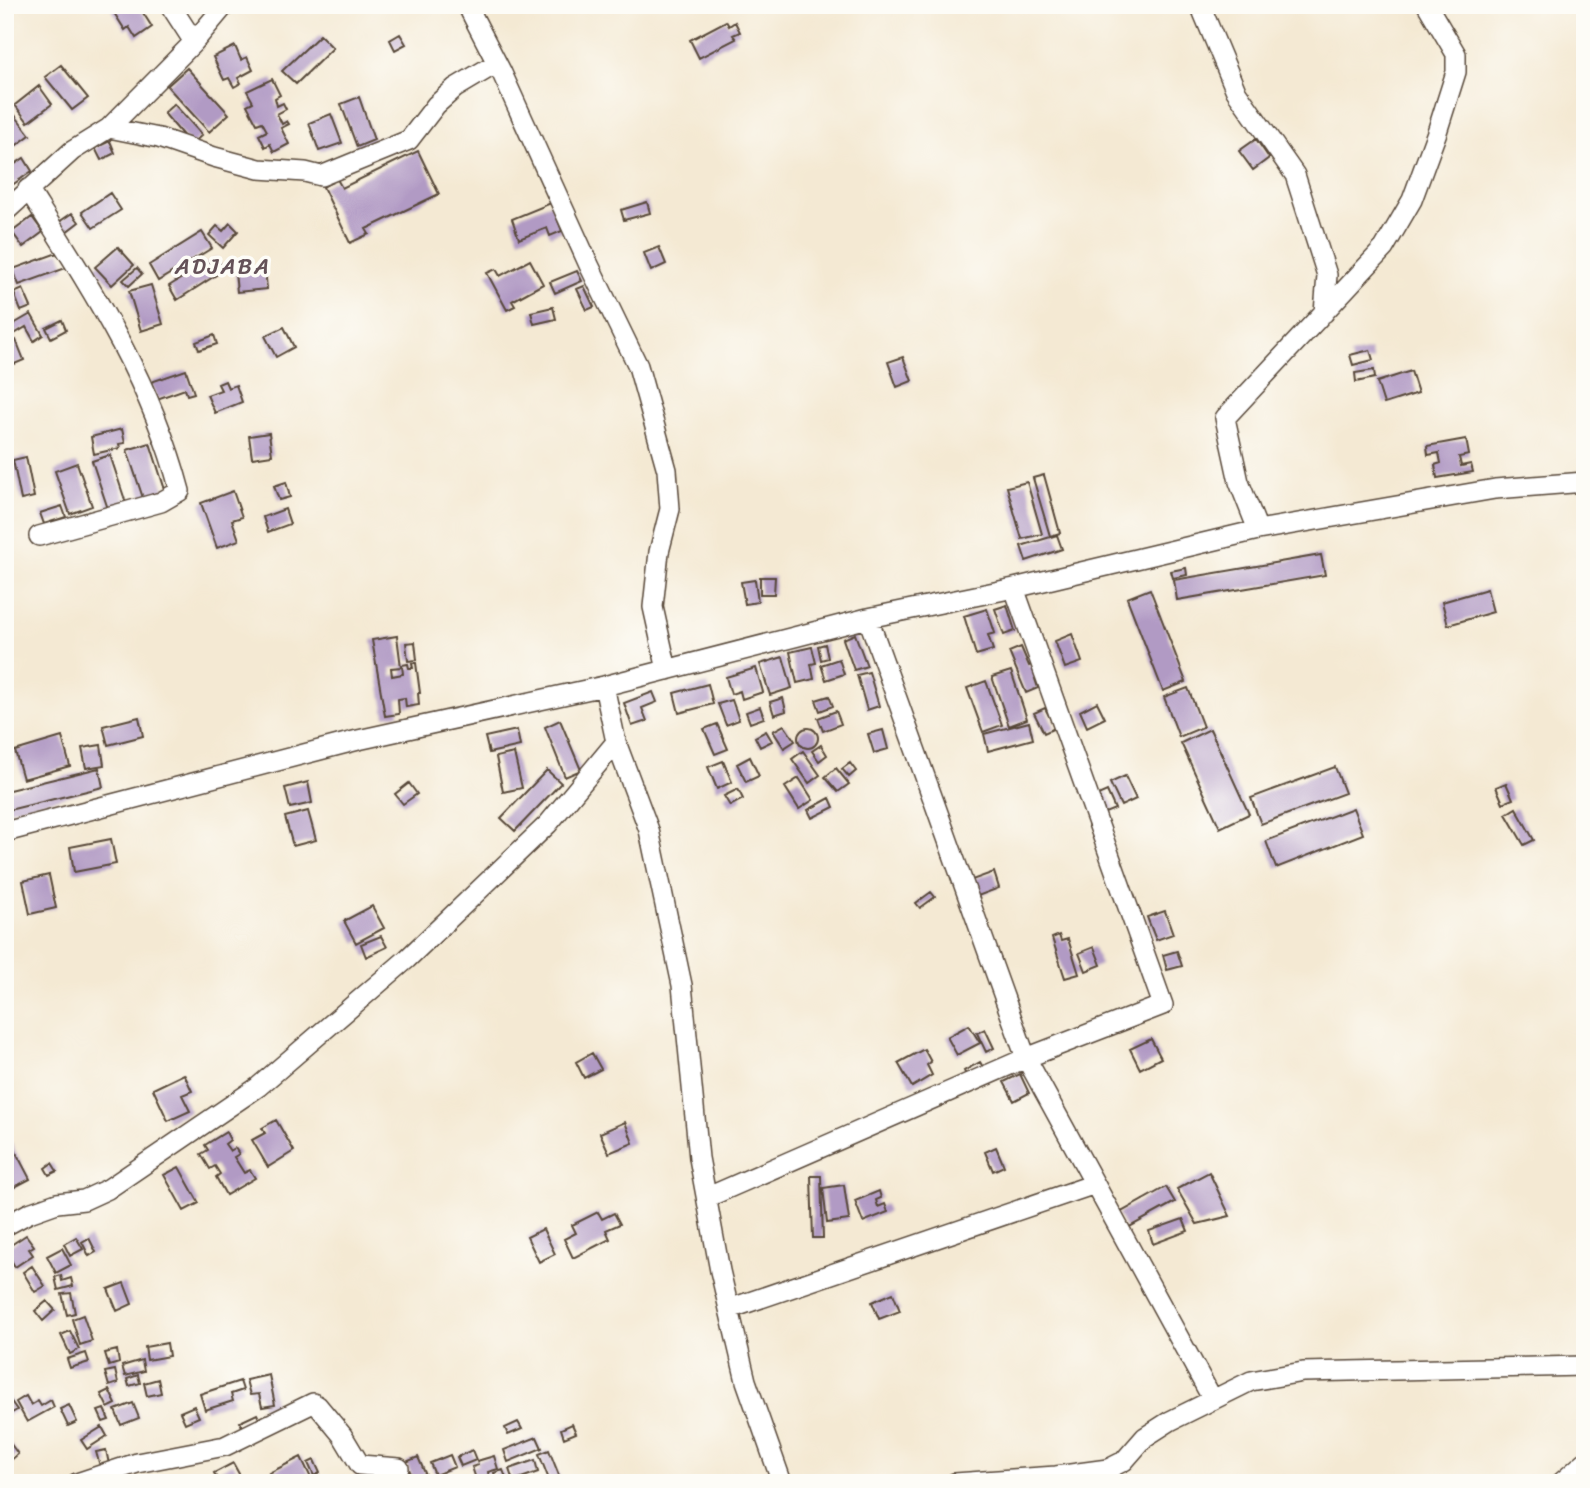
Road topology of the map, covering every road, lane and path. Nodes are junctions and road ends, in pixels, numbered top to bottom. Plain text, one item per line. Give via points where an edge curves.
1 (170, 5) edge
2 (225, 5) edge
3 (467, 5) edge
4 (1200, 5) edge
5 (1427, 5) edge
6 (194, 42) junction
7 (497, 63) junction
8 (109, 128) junction
9 (28, 189) junction
10 (5, 212) edge
11 (1324, 313) junction
12 (1585, 482) edge
13 (1258, 530) junction
14 (39, 536) dead end
15 (1014, 588) junction
16 (869, 618) junction
17 (667, 670) junction
18 (604, 686) junction
19 (617, 742) junction
20 (5, 832) edge
21 (1026, 1058) junction
22 (1095, 1184) junction
23 (708, 1198) junction
24 (5, 1226) edge
25 (729, 1309) junction
26 (1585, 1366) edge
27 (1213, 1400) junction
28 (1585, 1462) edge
29 (399, 1468) dead end
30 (77, 1483) edge
31 (782, 1483) edge
32 (955, 1483) edge
33 (1561, 1483) edge

1 - 6 street
2 - 6 street
3 - 7 street
4 - 11 street via 1236,91 1294,174 1326,275
5 - 11 street via 1457,61 1437,132 1412,200 1384,248
6 - 8 street
7 - 8 street via 454,88 409,140 321,176 259,169 159,138
7 - 17 street via 638,366 667,470 670,509 653,607
8 - 9 street via 72,151
9 - 10 street
9 - 14 street via 127,352 170,453 180,491 160,502
11 - 13 street via 1225,418 1239,482
12 - 13 street via 1495,489
13 - 15 street
15 - 16 street
15 - 21 street via 1163,1005
16 - 17 street
16 - 21 street
17 - 18 street
18 - 19 street
18 - 20 street via 358,740
19 - 23 street via 649,830 682,985 699,1157
19 - 24 street via 538,834 407,959 258,1087 108,1189 84,1200 29,1213
21 - 22 street
21 - 23 street
22 - 25 street
22 - 27 street
23 - 25 street
25 - 31 street via 746,1381
26 - 27 street via 1303,1372 1251,1381
27 - 32 street via 1156,1428 1124,1461 1108,1469
28 - 33 street
29 - 30 street via 360,1465 342,1435 313,1403 225,1446 137,1463

